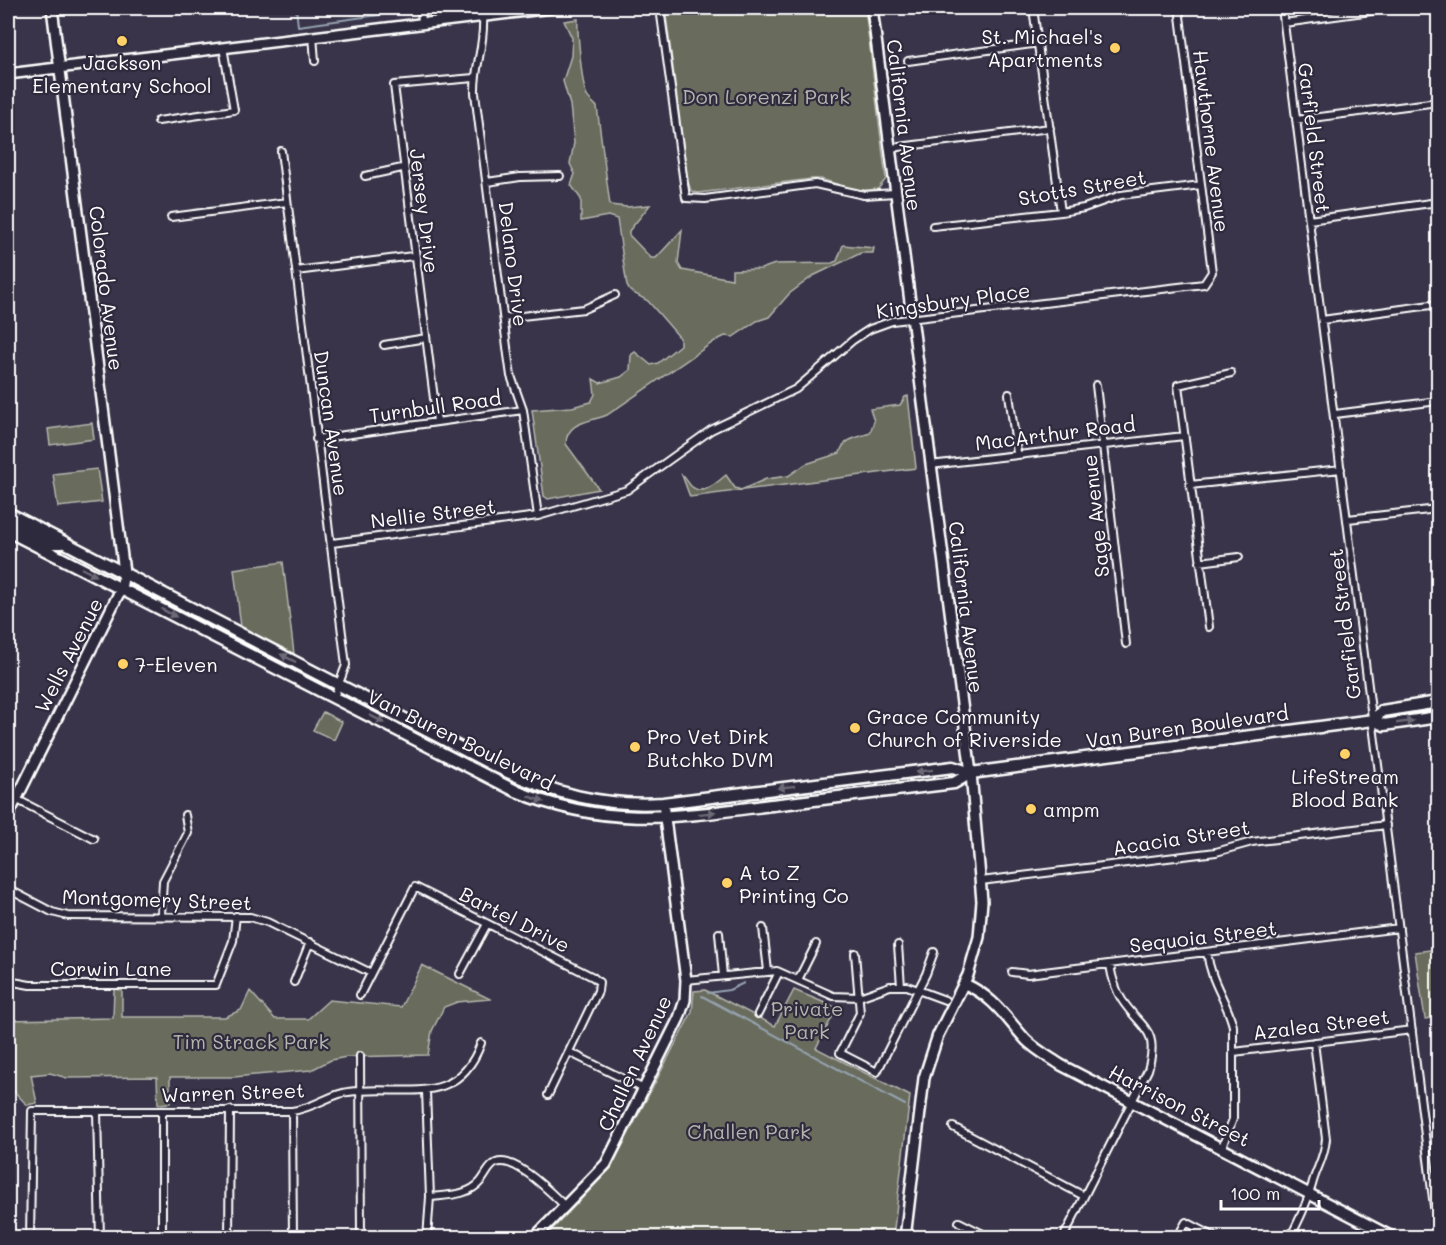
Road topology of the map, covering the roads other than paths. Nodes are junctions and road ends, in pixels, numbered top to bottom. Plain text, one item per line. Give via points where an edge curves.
1 (51, 8) edge
2 (421, 8) edge
3 (551, 8) edge
4 (660, 8) edge
5 (872, 8) edge
6 (1034, 8) edge
7 (1179, 8) edge
8 (1282, 8) edge
9 (1393, 8) edge
10 (483, 16) junction
11 (422, 23) junction
12 (1284, 23) junction
13 (313, 36) junction
14 (1039, 43) junction
15 (224, 47) junction
16 (315, 61) dead end
17 (908, 61) dead end
18 (59, 68) junction
19 (8, 74) edge
20 (474, 78) junction
21 (1438, 102) edge
22 (1296, 120) junction
23 (158, 121) dead end
24 (1050, 128) junction
25 (891, 148) junction
26 (281, 151) dead end
27 (402, 168) junction
28 (365, 176) dead end
29 (560, 176) dead end
30 (487, 183) junction
31 (1201, 185) junction
32 (895, 193) junction
33 (287, 202) junction
34 (1438, 202) edge
35 (1060, 212) junction
36 (171, 217) dead end
37 (1309, 220) junction
38 (933, 226) dead end
39 (414, 256) junction
40 (296, 271) junction
41 (1209, 279) joint
42 (615, 295) dead end
43 (1438, 304) edge
44 (504, 318) junction
45 (911, 320) junction
46 (1322, 320) junction
47 (426, 338) junction
48 (384, 345) dead end
49 (1231, 373) dead end
50 (1096, 384) dead end
51 (1009, 394) dead end
52 (1438, 401) edge
53 (524, 410) junction
54 (1335, 414) junction
55 (437, 422) junction
56 (1184, 436) junction
57 (316, 439) junction
58 (1104, 443) junction
59 (1017, 453) junction
60 (930, 465) junction
61 (1341, 469) junction
62 (1190, 485) junction
63 (1438, 509) edge
64 (8, 513) edge
65 (538, 516) junction
66 (1348, 519) junction
67 (8, 522) edge
68 (8, 531) edge
69 (332, 543) junction
70 (68, 544) junction
71 (1239, 557) dead end
72 (1200, 562) junction
73 (124, 572) junction
74 (122, 589) junction
75 (1209, 627) dead end
76 (1126, 645) dead end
77 (340, 685) junction
78 (334, 697) junction
79 (1438, 702) edge
80 (1438, 716) edge
81 (1372, 720) junction
82 (477, 771) junction
83 (971, 773) junction
84 (527, 780) junction
85 (12, 797) edge
86 (663, 803) junction
87 (626, 804) junction
88 (578, 811) junction
89 (185, 814) dead end
90 (8, 816) edge
91 (665, 818) junction
92 (1386, 825) junction
93 (94, 839) dead end
94 (981, 881) junction
95 (8, 889) edge
96 (161, 915) junction
97 (236, 916) junction
98 (487, 924) junction
99 (763, 928) dead end
100 (1399, 928) junction
101 (719, 933) dead end
102 (310, 942) junction
103 (816, 944) dead end
104 (898, 945) dead end
105 (934, 952) dead end
106 (1207, 952) junction
107 (855, 953) dead end
108 (1110, 965) junction
109 (768, 971) junction
110 (779, 972) junction
111 (1012, 972) dead end
112 (371, 973) junction
113 (460, 974) dead end
114 (723, 975) junction
115 (686, 980) junction
116 (798, 980) junction
117 (8, 981) edge
118 (294, 982) dead end
119 (965, 984) junction
120 (901, 986) junction
121 (920, 988) junction
122 (360, 995) dead end
123 (859, 997) junction
124 (945, 1000) dead end
125 (758, 1014) dead end
126 (1412, 1030) junction
127 (1314, 1042) junction
128 (481, 1043) dead end
129 (569, 1052) junction
130 (1234, 1052) junction
131 (360, 1056) dead end
132 (644, 1089) junction
133 (360, 1091) junction
134 (426, 1091) junction
135 (548, 1095) dead end
136 (1131, 1101) junction
137 (230, 1110) junction
138 (162, 1111) junction
139 (292, 1111) junction
140 (96, 1112) junction
141 (953, 1127) dead end
142 (1222, 1147) junction
143 (1311, 1193) junction
144 (1084, 1196) junction
145 (430, 1197) junction
146 (565, 1206) junction
147 (959, 1222) dead end
148 (30, 1238) edge
149 (100, 1238) edge
150 (162, 1238) edge
151 (229, 1238) edge
152 (293, 1238) edge
153 (361, 1238) edge
154 (427, 1238) edge
155 (534, 1238) edge
156 (905, 1238) edge
157 (991, 1238) edge
158 (1063, 1238) edge
159 (1177, 1238) edge
160 (1217, 1238) edge
161 (1290, 1238) edge
162 (1394, 1238) edge
163 (1438, 1238) edge

1 - 18 main road, Colorado Avenue
2 - 11 street
3 - 10 main road
4 - 32 street via 686,198 705,199 815,184 864,195
5 - 25 main road, California Avenue
6 - 14 street
7 - 31 street, Hawthorne Avenue
8 - 12 street, Garfield Street
9 - 12 street
10 - 11 main road
10 - 20 street, Delano Drive via 485,38
11 - 13 main road
12 - 22 street, Garfield Street
13 - 15 main road
13 - 16 street
14 - 17 street
14 - 24 street
15 - 18 main road
15 - 23 street via 234,110
18 - 19 main road
18 - 73 main road, Colorado Avenue
20 - 27 street, Jersey Drive via 394,85
20 - 30 street, Delano Drive
21 - 22 street
22 - 37 street, Garfield Street
24 - 25 street
24 - 35 street
25 - 32 main road, California Avenue
26 - 33 street, Duncan Avenue
27 - 28 street
27 - 39 street, Jersey Drive
29 - 30 street
30 - 44 street, Delano Drive
31 - 35 street, Stotts Street via 1121,195
31 - 41 street, Hawthorne Avenue via 1212,272
32 - 45 main road, California Avenue
33 - 36 street
33 - 40 street, Duncan Avenue
34 - 37 street
35 - 38 street, Stotts Street
37 - 46 street, Garfield Street
39 - 40 street
39 - 47 street, Jersey Drive
40 - 57 street, Duncan Avenue
41 - 45 street, Kingsbury Place via 1204,284
42 - 44 street via 584,309
43 - 46 street
44 - 53 street, Delano Drive via 512,376
45 - 60 main road, California Avenue
45 - 65 street, Kingsbury Place via 892,321 870,329 796,389 711,430 627,490
46 - 54 street, Garfield Street
47 - 48 street
47 - 55 street, Jersey Drive
49 - 56 street via 1178,386
50 - 58 street, Sage Avenue
51 - 59 street
52 - 54 street
53 - 55 street, Turnbull Road
53 - 65 street, Delano Drive
54 - 61 street, Garfield Street
55 - 57 street, Turnbull Road
56 - 58 street, MacArthur Road
56 - 62 street
57 - 69 street, Duncan Avenue
58 - 59 street, MacArthur Road
58 - 76 street, Sage Avenue
59 - 60 street, MacArthur Road
60 - 83 main road, California Avenue
61 - 62 street
61 - 66 street, Garfield Street
62 - 72 street
63 - 66 street
64 - 70 main road, Van Buren Boulevard
65 - 69 street, Nellie Street
66 - 81 street, Garfield Street
67 - 70 main road via 48,543
68 -> 74 main road, Van Buren Boulevard
69 - 77 street, Duncan Avenue via 346,665
70 - 73 main road, Van Buren Boulevard
71 - 72 street
72 - 75 street
73 - 74 main road, Wells Avenue
77 -> 73 main road, Van Buren Boulevard
74 -> 78 main road, Van Buren Boulevard
74 - 85 main road, Wells Avenue
77 - 78 street, Duncan Avenue
77 - 84 main road, Van Buren Boulevard
78 -> 82 main road, Van Buren Boulevard
79 - 81 main road, Van Buren Boulevard via 1382,711
81 -> 80 main road, Van Buren Boulevard via 1384,724
81 - 83 main road, Van Buren Boulevard
81 - 92 street, Garfield Street
82 - 84 main road via 482,766 513,780
82 -> 88 main road, Van Buren Boulevard via 529,796
83 -> 86 main road, Van Buren Boulevard via 954,767
91 -> 83 main road, Van Buren Boulevard via 954,783
83 - 94 main road, California Avenue
84 - 87 main road, Van Buren Boulevard via 570,795
85 - 90 main road, Wells Avenue
85 - 93 street
86 - 87 main road, Van Buren Boulevard
86 - 91 main road, Challen Avenue
87 - 88 main road via 614,808 586,804
88 - 91 main road, Van Buren Boulevard
89 - 96 street via 188,834 163,881
91 - 115 main road, Challen Avenue
92 - 94 street, Acacia Street via 1252,842 1216,852
92 - 100 street, Garfield Street
94 - 119 main road, California Avenue via 979,937
95 - 96 street, Montgomery Street via 68,916
96 - 97 street, Montgomery Street
97 - 102 street, Montgomery Street via 267,922
97 - 117 street, Corwin Lane via 233,941 216,985 30,985
98 - 112 street, Bartel Drive via 415,887
98 - 113 street
98 - 129 street, Bartel Drive via 599,982
99 - 109 street
100 - 106 street, Sequoia Street
100 - 126 street, Garfield Street
101 - 114 street
102 - 112 street, Montgomery Street
102 - 118 street
103 - 116 street
104 - 120 street
105 - 121 street
106 - 108 street, Sequoia Street
106 - 130 street via 1214,985 1230,1014
107 - 123 street
108 - 111 street, Sequoia Street via 1029,974
108 - 136 street via 1118,993 1151,1035 1150,1063
109 - 110 street
109 - 114 street
110 - 116 street
110 - 125 street
112 - 122 street
114 - 115 street
115 - 132 main road, Challen Avenue via 679,1018
116 - 123 street via 832,996
119 - 136 main road, Harrison Street via 999,1005 1041,1053
119 - 156 main road, California Avenue via 938,1035 924,1077
120 - 121 street
120 - 123 street
121 - 123 street via 878,1072 840,1053 860,1013
121 - 124 street
126 - 127 street, Azalea Street
126 - 163 street, Garfield Street
127 - 130 street, Azalea Street
127 - 143 street via 1326,1139
128 - 134 street, Warren Street via 475,1060 459,1080
129 - 132 street
129 - 135 street
130 - 142 street via 1233,1119
131 - 133 street
132 - 146 main road, Challen Avenue via 606,1164
133 - 134 street, Warren Street
133 - 139 street, Warren Street
133 - 153 street
134 - 145 street
136 - 142 main road, Harrison Street
136 - 144 street
137 - 138 street, Warren Street
137 - 139 street, Warren Street
137 - 151 street
138 - 140 street, Warren Street
138 - 150 street
139 - 152 street
140 - 148 street, Warren Street via 32,1111
140 - 149 street
141 - 144 street
142 - 143 main road, Harrison Street
143 - 161 street
143 - 162 main road, Harrison Street
144 - 158 street
145 - 146 street via 467,1191 498,1162 530,1175
145 - 154 street
146 - 155 main road, Challen Avenue
147 - 157 street
159 - 160 street via 1186,1221

